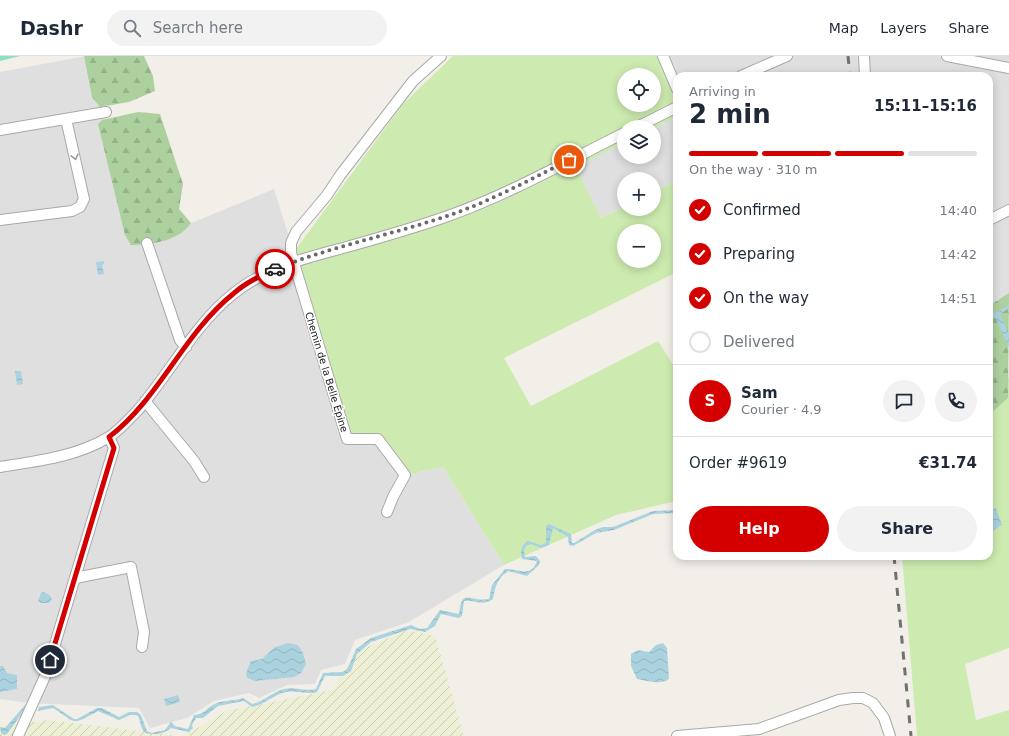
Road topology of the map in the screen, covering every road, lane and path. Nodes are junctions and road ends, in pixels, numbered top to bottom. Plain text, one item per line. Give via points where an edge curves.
1 (441, 56) edge
2 (663, 56) edge
3 (786, 56) edge
4 (864, 56) edge
5 (947, 56) edge
6 (972, 58) edge
7 (1009, 68) edge
8 (750, 72) edge
9 (865, 72) edge
10 (673, 80) edge
11 (673, 109) edge
12 (106, 112) dead end
13 (66, 119) junction
14 (650, 120) edge
15 (0, 130) edge
16 (617, 136) edge
17 (1009, 210) edge
18 (993, 218) edge
19 (0, 220) edge
20 (147, 243) dead end
21 (294, 262) junction
22 (186, 347) junction
23 (145, 402) junction
24 (109, 437) junction
25 (0, 466) edge
26 (204, 477) dead end
27 (387, 512) dead end
28 (75, 578) junction
29 (142, 647) dead end
30 (18, 736) edge
31 (677, 736) edge
32 (890, 736) edge

1 - 21 street via 413,81 296,232 291,243
2 - 10 street
3 - 8 street
4 - 9 street
5 - 6 street
6 - 7 street
11 - 14 street
12 - 13 street
13 - 15 street
13 -> 19 street via 84,199 80,207 72,211
16 - 21 street via 500,195 449,216
17 - 18 street
20 - 22 street via 180,340
21 - 22 street via 253,280 232,294 210,316
21 - 27 street, Chemin de la Belle Épine via 347,439 378,440 405,475
22 - 23 street
23 - 24 street
23 - 26 street via 194,461
24 - 25 street via 81,450 46,459
24 - 28 street via 114,448
28 - 29 street via 131,567 144,632
28 - 30 street via 46,674
31 - 32 street via 759,729 839,700 853,698 863,698 873,703 884,718

